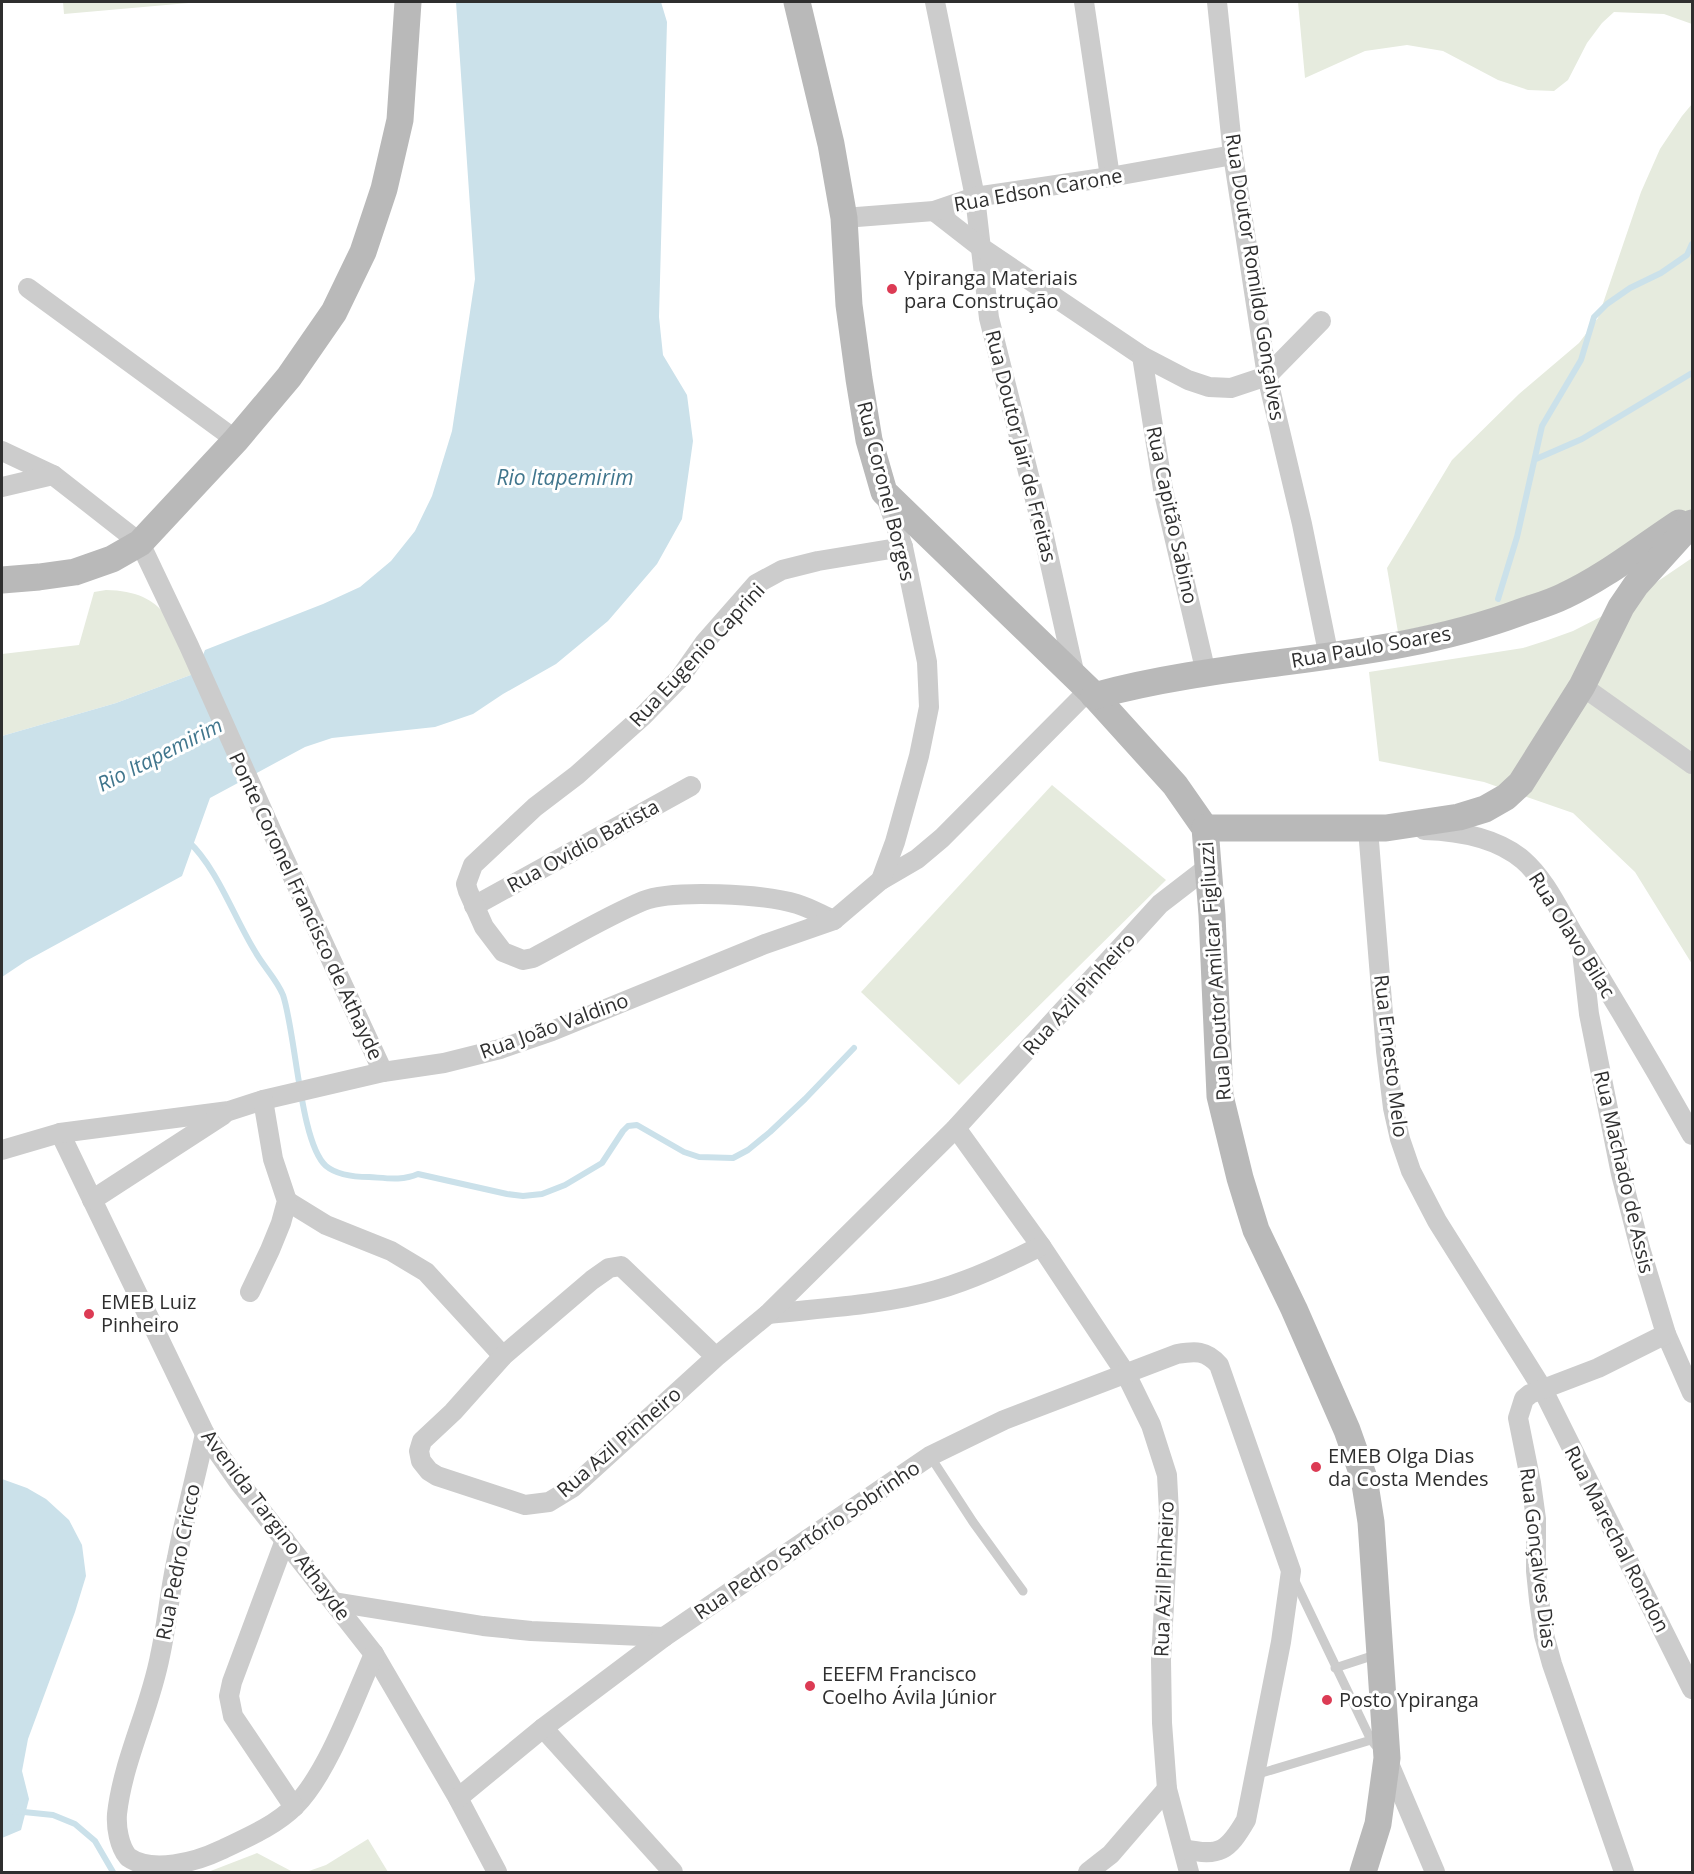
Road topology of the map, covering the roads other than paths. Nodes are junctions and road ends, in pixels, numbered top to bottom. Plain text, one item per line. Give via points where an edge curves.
1 (408, 2) edge
2 (797, 2) edge
3 (935, 2) edge
4 (1084, 2) edge
5 (1217, 2) edge
6 (1233, 155) junction
7 (1110, 177) junction
8 (975, 197) junction
9 (934, 211) junction
10 (844, 218) junction
11 (980, 246) junction
12 (28, 288) dead end
13 (1321, 321) dead end
14 (1143, 356) junction
15 (1267, 376) junction
16 (236, 440) junction
17 (2, 451) edge
18 (53, 475) junction
19 (2, 487) edge
20 (884, 492) junction
21 (1692, 514) edge
22 (1692, 523) edge
23 (140, 543) junction
24 (903, 547) junction
25 (2, 580) edge
26 (1329, 657) junction
27 (1206, 673) junction
28 (1582, 686) junction
29 (1086, 688) junction
30 (1692, 764) edge
31 (692, 786) dead end
32 (1205, 828) junction
33 (1377, 829) junction
34 (1208, 867) junction
35 (881, 879) junction
36 (474, 906) junction
37 (834, 920) junction
38 (1580, 944) junction
39 (383, 1072) junction
40 (263, 1100) junction
41 (230, 1111) junction
42 (956, 1128) junction
43 (60, 1133) junction
44 (1692, 1135) edge
45 (2, 1150) edge
46 (92, 1200) junction
47 (287, 1201) junction
48 (1041, 1246) junction
49 (250, 1292) dead end
50 (768, 1314) junction
51 (1666, 1334) junction
52 (503, 1356) junction
53 (716, 1357) junction
54 (1126, 1374) junction
55 (1542, 1388) junction
56 (1692, 1393) edge
57 (205, 1434) junction
58 (930, 1456) junction
59 (285, 1540) junction
60 (1291, 1571) junction
61 (1023, 1591) dead end
62 (334, 1602) junction
63 (664, 1637) junction
64 (1380, 1653) junction
65 (374, 1654) junction
66 (1335, 1668) junction
67 (1692, 1689) edge
68 (543, 1728) junction
69 (1379, 1749) junction
70 (1254, 1776) junction
71 (1167, 1789) junction
72 (458, 1798) junction
73 (294, 1807) junction
74 (1184, 1849) junction
75 (496, 1872) edge
76 (673, 1872) edge
77 (1088, 1872) edge
78 (1189, 1872) edge
79 (1363, 1872) edge
80 (1435, 1872) edge
81 (1624, 1872) edge

1 - 16 street via 400,120 384,189 363,252 334,312 289,377
2 - 10 street, Rua Coronel Borges via 831,144
3 - 8 street, Rua Doutor Jair de Freitas
4 - 7 street
5 - 6 street, Rua Doutor Romildo Gonçalves
6 - 7 street, Rua Edson Carone
6 - 15 street, Rua Doutor Romildo Gonçalves
7 - 8 street, Rua Edson Carone
8 - 9 street, Rua Edson Carone
8 - 11 street, Rua Doutor Jair de Freitas
9 - 10 street, Rua Edson Carone
9 - 11 street
10 - 20 street, Rua Coronel Borges via 849,305 859,379 869,440
11 - 14 street
11 - 29 street, Rua Doutor Jair de Freitas via 989,318
12 - 16 street
13 - 15 street
14 - 15 street via 1188,381 1209,387 1231,388
14 - 27 street, Rua Capitão Sabino via 1163,489
15 - 26 street, Rua Doutor Romildo Gonçalves
16 - 23 street
17 - 18 street
18 - 19 street
18 - 23 street
20 - 24 street, Rua Coronel Borges
20 - 29 street, Rua Doutor Amilcar Figliuzzi
21 - 26 street, Rua Paulo Soares via 1563,597 1430,640
22 - 28 street, Rua Olavo Bilac via 1621,607
23 - 25 street via 112,559 75,572
23 - 39 street, Ponte Coronel Francisco de Athayde
24 - 35 street, Rua Coronel Borges via 927,662 929,707 916,767
24 - 36 street, Rua Eugenio Caprini via 782,570 756,584 705,642 679,680 643,716 473,865 466,884
26 - 27 street, Rua Paulo Soares
27 - 29 street, Rua Paulo Soares via 1133,686
28 - 30 street
28 - 33 street, Rua Olavo Bilac via 1521,783 1506,797 1459,817
29 - 32 street, Rua Doutor Amilcar Figliuzzi via 1175,785
29 - 35 street via 942,838 917,859
31 - 36 street, Rua Ovidio Batista
32 - 33 street, Rua Olavo Bilac
32 - 34 street, Rua Doutor Amilcar Figliuzzi
33 - 38 street, Rua Olavo Bilac via 1467,834 1499,845 1522,859 1539,876
33 - 55 street, Rua Ernesto Melo via 1386,1051 1400,1139 1411,1171 1437,1221
34 - 42 street, Rua Azil Pinheiro via 1160,904
34 - 64 street, Rua Doutor Amilcar Figliuzzi via 1220,1096 1256,1230 1347,1430 1364,1478
35 - 37 street, Rua Coronel Borges
36 - 37 street, Rua Eugenio Caprini via 503,952 523,960 644,901 667,896 762,898 796,904
37 - 39 street, Rua João Valdino via 500,1049
38 - 44 street, Rua Olavo Bilac
38 - 51 street, Rua Machado de Assis via 1589,1014 1621,1174
39 - 40 street, Rua João Valdino
40 - 41 street, Rua João Valdino
40 - 47 street via 273,1159
41 - 43 street, Rua João Valdino
41 - 46 street, Rua João Valdino
42 - 48 street, Rua Azil Pinheiro
42 - 50 street, Rua Azil Pinheiro
43 - 45 street, Rua João Valdino
43 - 46 street, Avenida Targino Athayde
46 - 57 street, Avenida Targino Athayde
47 - 49 street
47 - 52 street via 326,1225 391,1251 426,1272
48 - 50 street via 935,1290
48 - 54 street, Rua Azil Pinheiro
50 - 53 street, Rua Azil Pinheiro
51 - 55 street via 1598,1368
51 - 56 street, Rua Machado de Assis
52 - 53 street via 592,1280 614,1266 621,1266
52 - 53 street, Rua Azil Pinheiro via 422,1441 419,1451 421,1461 437,1476 525,1505 549,1502 572,1488
54 - 58 street, Rua Pedro Sartório Sobrinho via 1004,1420
54 - 60 street, Rua Pedro Sartório Sobrinho via 1177,1354 1196,1351 1205,1352 1219,1365
54 - 71 street, Rua Azil Pinheiro via 1150,1425 1167,1475 1170,1513 1161,1660
55 - 67 street, Rua Marechal Rondon
55 - 81 street, Rua Gonçalves Dias via 1524,1399 1518,1418 1536,1519 1536,1571 1544,1635
57 - 59 street, Avenida Targino Athayde
57 - 73 street, Rua Pedro Cricco via 177,1557 160,1656 121,1791 119,1836 129,1858 159,1870 175,1869 266,1828
58 - 61 lane
58 - 63 street, Rua Pedro Sartório Sobrinho
59 - 62 street, Avenida Targino Athayde
59 - 73 street via 229,1696 233,1716
60 - 66 lane
60 - 70 street
62 - 63 street via 483,1626
62 - 65 street, Avenida Targino Athayde
63 - 68 street, Rua Pedro Sartório Sobrinho
64 - 66 lane
64 - 69 street, Rua Doutor Amilcar Figliuzzi
65 - 72 street, Avenida Targino Athayde
65 - 73 street via 316,1780
66 - 69 lane
68 - 72 street, Rua Pedro Sartório Sobrinho
68 - 76 street
69 - 70 lane
69 - 79 street, Rua Doutor Amilcar Figliuzzi via 1378,1824
69 - 80 street
70 - 74 street via 1246,1820 1237,1836 1224,1849 1205,1854
71 - 74 street, Rua Azil Pinheiro
71 - 77 street via 1111,1854
72 - 75 street, Avenida Targino Athayde
74 - 78 street, Rua Azil Pinheiro

